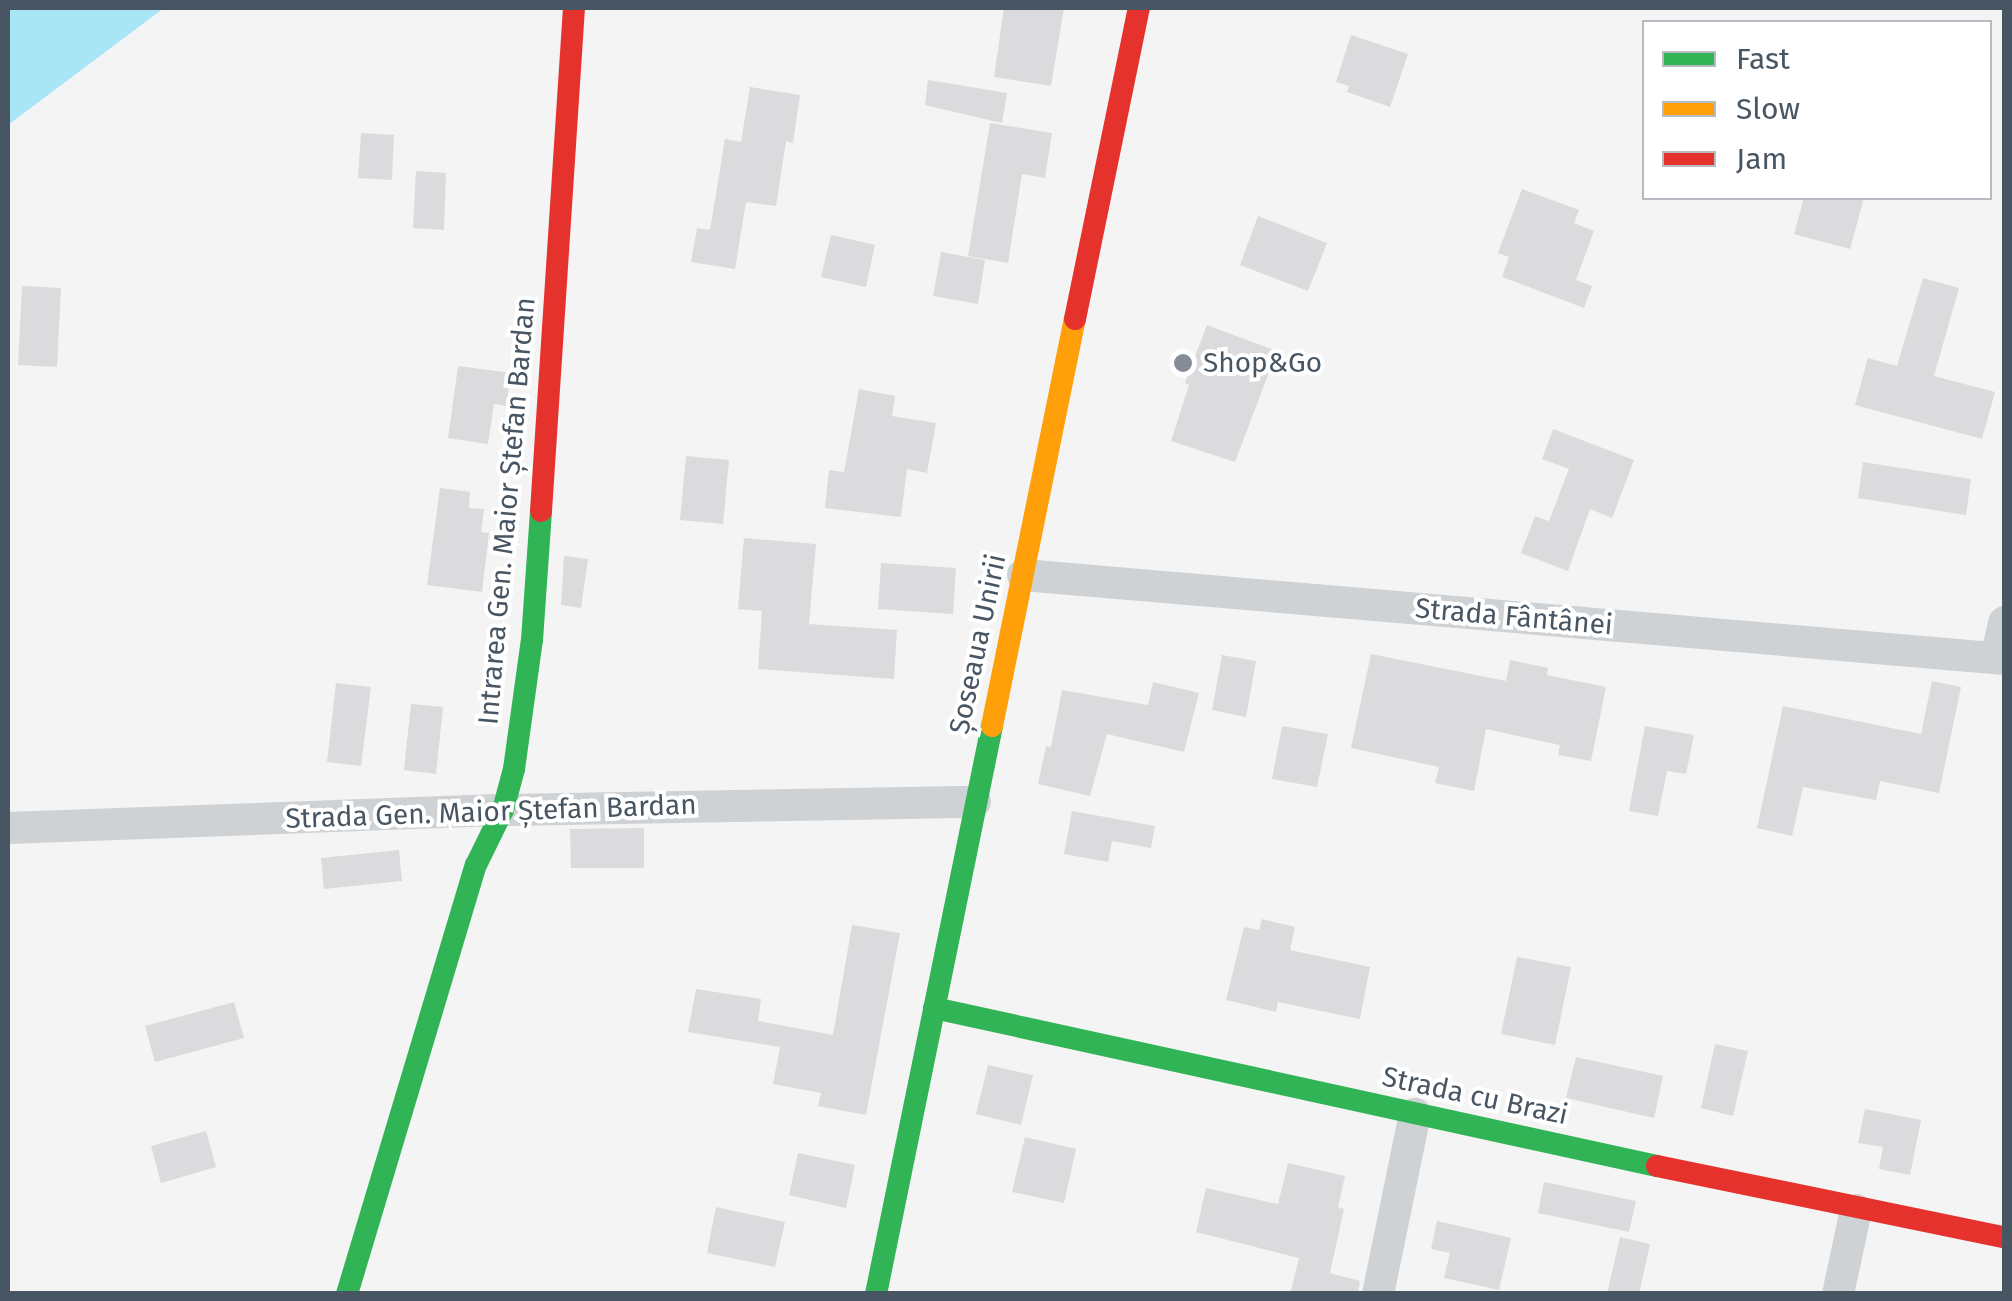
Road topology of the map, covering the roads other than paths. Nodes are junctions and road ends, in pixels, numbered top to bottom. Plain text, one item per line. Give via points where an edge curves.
1 (574, 8) edge
2 (1139, 8) edge
3 (1023, 575) junction
4 (2004, 622) edge
5 (2000, 658) edge
6 (975, 802) junction
7 (503, 810) junction
8 (8, 828) edge
9 (934, 1008) junction
10 (1415, 1114) junction
11 (1856, 1210) junction
12 (2004, 1237) edge
13 (347, 1294) edge
14 (876, 1294) edge
15 (1378, 1294) edge
16 (1838, 1294) edge

1 - 7 street, Intrarea Gen. Maior Ștefan Bardan via 532,640
2 - 3 street, Șoseaua Unirii
3 - 5 street, Strada Fântânei
3 - 6 street, Șoseaua Unirii
4 - 5 street
6 - 7 street, Strada Gen. Maior Ștefan Bardan
6 - 9 street, Șoseaua Unirii
7 - 8 street, Strada Gen. Maior Ștefan Bardan
7 - 13 street, Intrarea Gen. Maior Ștefan Bardan via 476,865
9 - 10 street, Strada cu Brazi
9 - 14 street, Șoseaua Unirii
10 - 11 street, Strada cu Brazi
10 - 15 street
11 - 12 street, Strada cu Brazi
11 - 16 street

